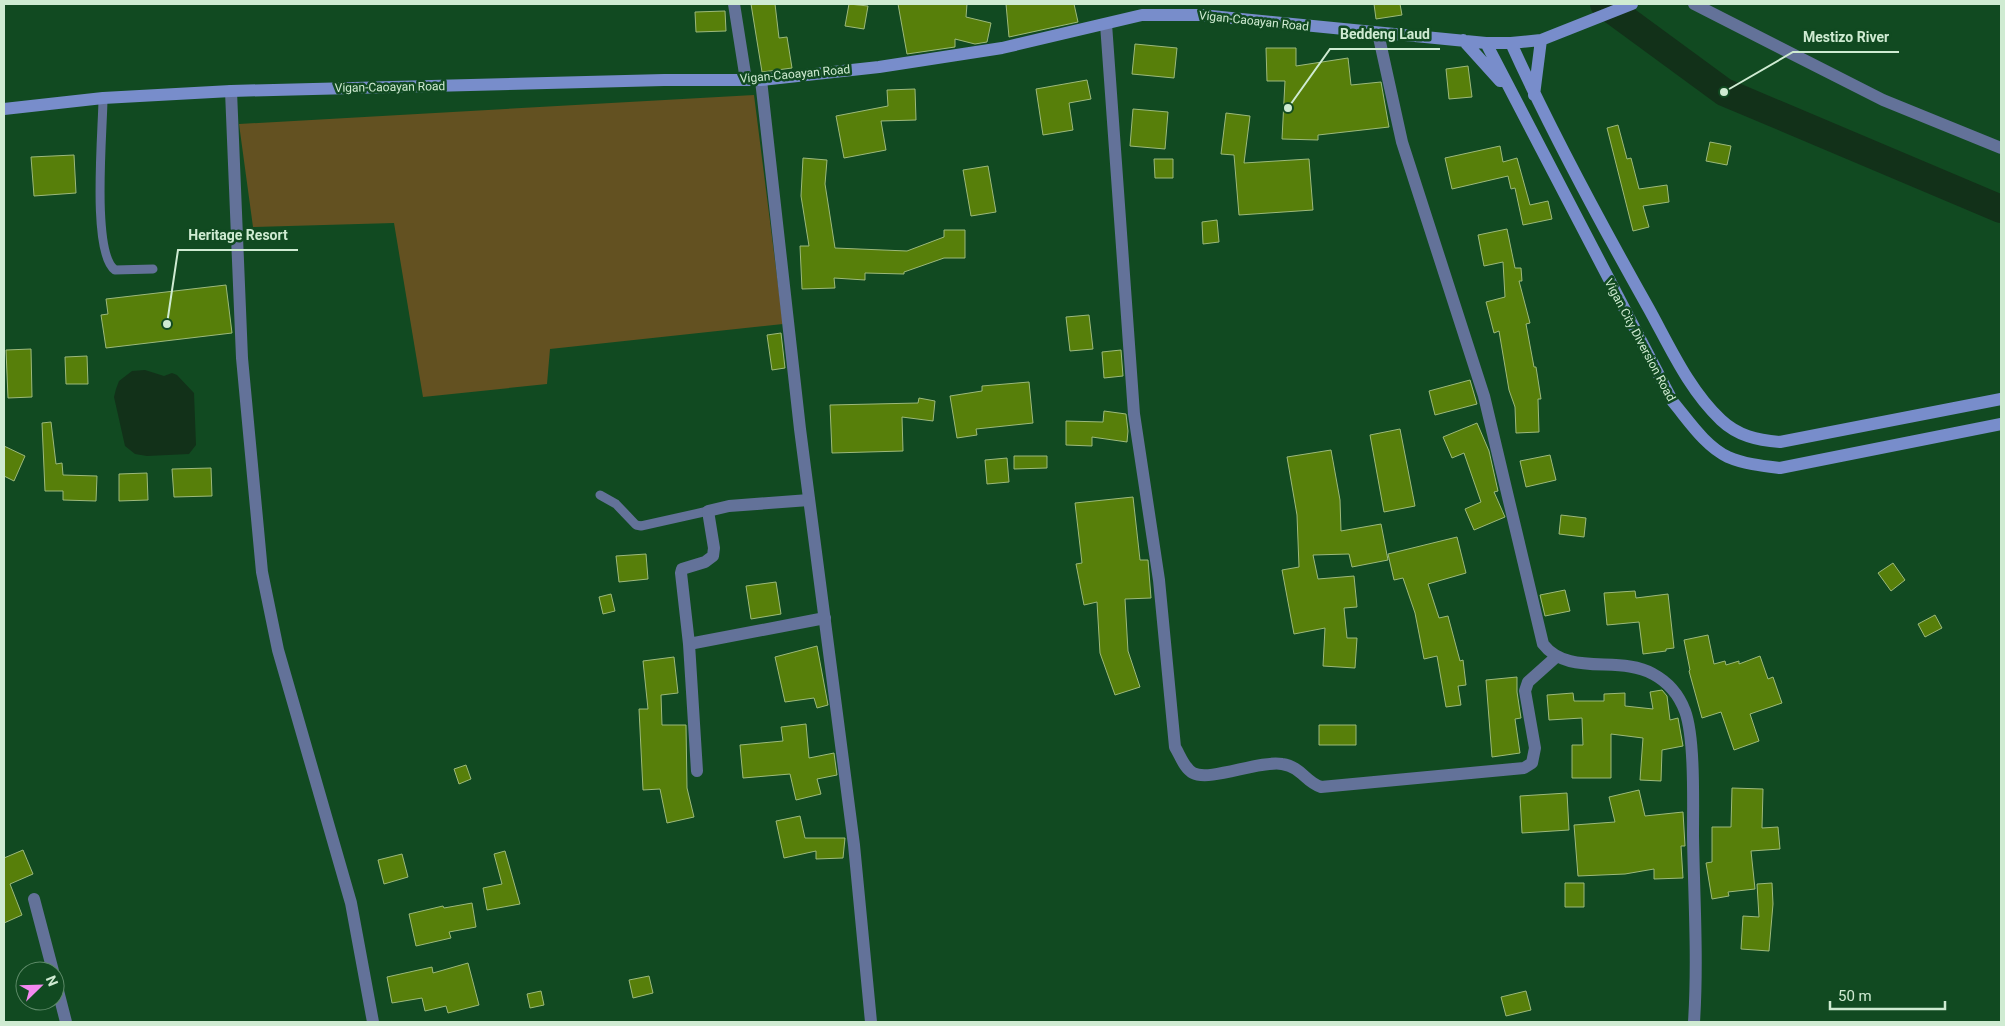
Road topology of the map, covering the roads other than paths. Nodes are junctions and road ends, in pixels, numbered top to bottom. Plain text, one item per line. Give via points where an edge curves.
1 (734, 4) edge
2 (1632, 4) edge
3 (1694, 4) edge
4 (1106, 24) junction
5 (1378, 33) junction
6 (1545, 39) junction
7 (1463, 40) junction
8 (1486, 42) junction
9 (1512, 44) junction
10 (746, 80) junction
11 (761, 80) junction
12 (230, 91) junction
13 (1512, 94) junction
14 (1534, 94) junction
15 (103, 98) junction
16 (4, 109) edge
17 (2001, 148) edge
18 (153, 269) dead end
19 (2000, 403) edge
20 (2001, 424) edge
21 (600, 495) dead end
22 (809, 500) junction
23 (708, 511) junction
24 (825, 618) junction
25 (689, 644) junction
26 (1556, 657) junction
27 (697, 771) dead end
28 (34, 899) dead end
29 (50, 961) edge
30 (373, 1022) edge
31 (871, 1022) edge
32 (1694, 1022) edge

1 - 10 street
2 - 6 main road, Vigan-Caoayan Road
3 - 17 street via 1883,100
4 - 5 main road, Vigan-Caoayan Road via 1142,15 1174,14
4 - 11 main road, Vigan-Caoayan Road via 1002,48 878,67
4 - 26 street via 1134,414 1159,580 1175,747 1184,764 1193,773 1208,775 1262,764 1282,764 1302,771 1313,785 1321,787 1524,768 1532,763 1535,748 1525,691 1528,682
5 - 7 main road, Vigan-Caoayan Road
5 - 26 street via 1402,142 1484,396 1540,634 1543,644
6 - 9 main road, Vigan-Caoayan Road
6 - 14 main road
7 - 8 main road, Vigan-Caoayan Road
7 - 13 main road, Vigan City Diversion Road
8 - 9 main road, Vigan-Caoayan Road
8 - 13 main road, Vigan City Diversion Road
9 - 14 main road, Vigan City Diversion Road
10 - 11 main road, Vigan-Caoayan Road
10 - 12 main road, Vigan-Caoayan Road
11 - 22 street
12 - 15 main road, Vigan-Caoayan Road
12 - 30 street via 242,358 262,572 278,650 351,903
13 - 20 main road, Vigan City Diversion Road via 1673,402 1703,438 1727,456 1780,468
14 - 19 main road, Vigan City Diversion Road via 1612,244 1694,388 1721,420 1738,433 1780,442
15 - 16 main road, Vigan-Caoayan Road
15 - 18 lane via 100,189 104,252 115,270
21 - 23 lane via 641,526
22 - 23 street via 729,506
22 - 24 street
23 - 25 street via 714,553 705,562 684,567 681,573
24 - 25 street
24 - 31 street via 854,845
25 - 27 street
26 - 32 street via 1638,668 1652,673 1674,691 1686,712 1693,797
28 - 29 street

